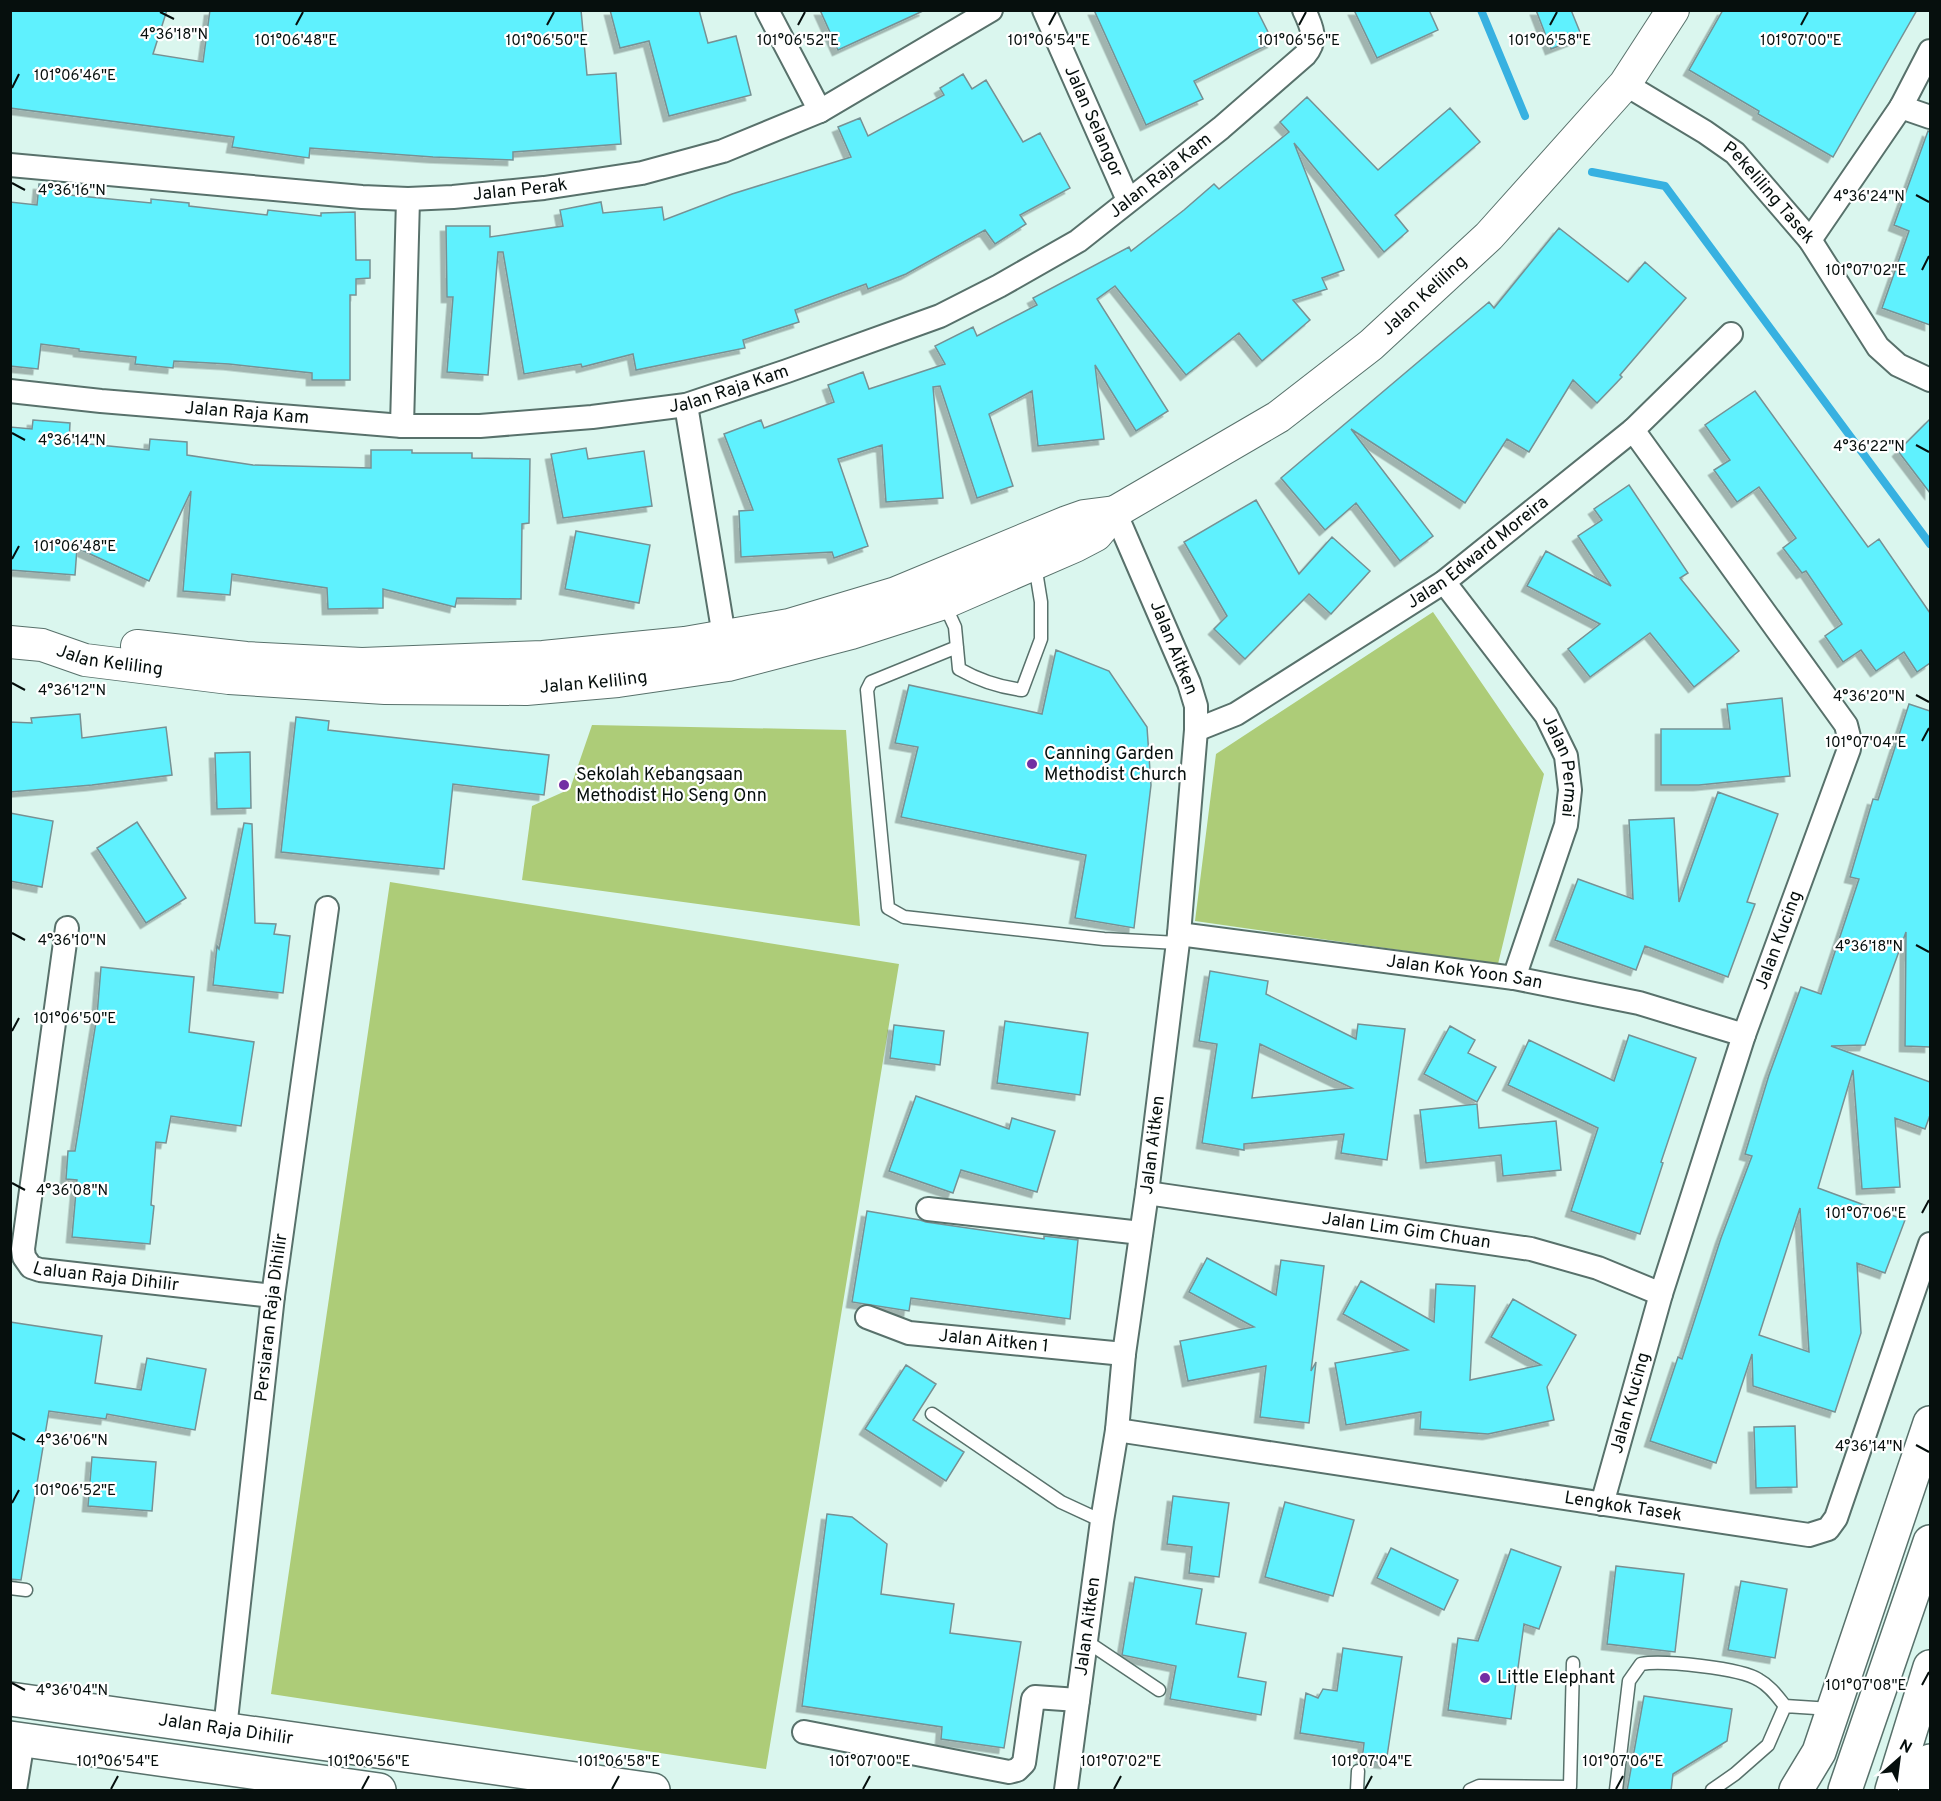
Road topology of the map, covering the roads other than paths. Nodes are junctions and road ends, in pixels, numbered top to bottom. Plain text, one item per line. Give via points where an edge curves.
1 (767, 10) edge
2 (991, 10) edge
3 (1044, 10) edge
4 (1304, 10) edge
5 (1673, 10) edge
6 (1930, 51) edge
7 (1625, 84) junction
8 (1901, 107) junction
9 (820, 111) junction
10 (1930, 117) edge
11 (10, 165) edge
12 (408, 199) junction
13 (1128, 200) junction
14 (1810, 240) junction
15 (1731, 334) dead end
16 (1930, 380) edge
17 (10, 391) edge
18 (686, 405) junction
19 (402, 426) junction
20 (1633, 430) junction
21 (1115, 512) junction
22 (1035, 565) junction
23 (1444, 582) junction
24 (944, 603) junction
25 (724, 636) junction
26 (10, 642) edge
27 (42, 645) junction
28 (957, 647) junction
29 (1197, 730) junction
30 (327, 908) dead end
31 (67, 928) dead end
32 (1179, 939) junction
33 (1514, 978) junction
34 (1744, 1035) junction
35 (1147, 1193) junction
36 (928, 1209) dead end
37 (1142, 1233) junction
38 (1930, 1244) edge
39 (21, 1266) edge
40 (1661, 1294) junction
41 (273, 1296) junction
42 (867, 1317) dead end
43 (1124, 1354) junction
44 (932, 1414) dead end
45 (1930, 1423) edge
46 (1117, 1430) junction
47 (1602, 1504) junction
48 (1102, 1521) junction
49 (1930, 1542) edge
50 (10, 1588) edge
51 (26, 1590) dead end
52 (1086, 1641) junction
53 (1573, 1663) dead end
54 (1930, 1667) edge
55 (1159, 1690) dead end
56 (10, 1699) edge
57 (1078, 1700) junction
58 (1785, 1706) junction
59 (225, 1729) junction
60 (804, 1732) dead end
61 (1826, 1732) junction
62 (17, 1739) edge
63 (1930, 1761) edge
64 (1930, 1768) edge
65 (1358, 1771) dead end
66 (1570, 1789) edge
67 (15, 1791) edge
68 (379, 1791) edge
69 (653, 1791) edge
70 (1066, 1791) edge
71 (1357, 1791) edge
72 (1470, 1791) edge
73 (1616, 1791) edge
74 (1712, 1791) edge
75 (1796, 1791) edge
76 (1807, 1791) edge
77 (1845, 1791) edge
78 (1892, 1791) edge
79 (1919, 1791) edge
80 (1924, 1791) edge

1 - 9 street
2 - 9 street, Jalan Perak
3 - 13 street, Jalan Selangor
4 - 13 street, Jalan Raja Kam via 1313,33 1305,55 1221,128
5 - 7 main road, Jalan Keliling
6 - 8 street
7 - 14 street, Pekeliling Tasek via 1735,153
7 - 21 main road, Jalan Keliling via 1489,236 1371,345 1278,417
8 - 10 street
8 - 14 street
9 - 12 street, Jalan Perak via 723,151 642,173 544,188
11 - 12 street, Jalan Perak
12 - 19 street
13 - 18 street, Jalan Raja Kam via 1078,242 940,316
14 - 16 street, Pekeliling Tasek via 1878,347 1898,365
15 - 20 street, Jalan Edward Moreira
17 - 19 street, Jalan Raja Kam
18 - 19 street, Jalan Raja Kam via 480,426
18 - 25 street
20 - 23 street, Jalan Edward Moreira
20 - 34 street, Jalan Kucing via 1846,725 1849,737 1849,749
21 - 22 main road, Jalan Keliling via 1096,535
21 - 25 main road, Jalan Keliling via 1067,522 896,593 789,625
21 - 29 street, Jalan Aitken via 1189,683 1196,706
22 - 24 main road, Jalan Keliling
22 - 28 lane via 1041,639 1022,690 999,687 959,669
23 - 29 street, Jalan Edward Moreira via 1236,714
23 - 33 street, Jalan Permai via 1546,715 1566,756 1570,790 1566,825
24 - 27 main road, Jalan Keliling via 851,633 728,665 526,689 385,688 229,678 85,660
24 - 28 lane via 955,627
25 - 27 main road, Jalan Keliling via 543,657 373,663 246,658 88,639
26 - 27 main road, Jalan Keliling
28 - 32 lane via 871,682 867,690 888,908 903,917 1104,939
29 - 32 street, Jalan Aitken
30 - 41 street, Persiaran Raja Dihilir
31 - 39 street, Laluan Raja Dihilir
32 - 33 street, Jalan Kok Yoon San
32 - 35 street, Jalan Aitken
33 - 34 street, Jalan Kok Yoon San via 1639,1003
34 - 40 street, Jalan Kucing
35 - 37 street, Jalan Aitken
35 - 40 street, Jalan Lim Gim Chuan via 1531,1249 1598,1268
36 - 37 street
37 - 43 street, Jalan Aitken
38 - 47 street, Lengkok Tasek via 1836,1518 1828,1528 1809,1535
39 - 41 street, Laluan Raja Dihilir
40 - 47 street, Jalan Kucing
41 - 59 street, Persiaran Raja Dihilir
42 - 43 street, Jalan Aitken 1 via 909,1333
43 - 46 street, Jalan Aitken
44 - 48 lane via 1061,1502
45 - 61 main road
46 - 47 street, Lengkok Tasek
46 - 48 street, Jalan Aitken
48 - 52 street, Jalan Aitken
49 - 77 main road
50 - 51 lane
52 - 55 lane
52 - 57 street, Jalan Aitken
53 - 66 lane
54 - 78 main road
56 - 59 main road, Jalan Raja Dihilir
57 - 60 street via 1033,1699 1024,1763 1009,1772
57 - 70 street, Jalan Aitken
58 - 61 lane
58 - 73 lane via 1759,1679 1742,1672 1641,1664 1629,1681
58 - 74 lane via 1768,1745
59 - 69 main road, Jalan Raja Dihilir
61 - 75 main road
61 - 76 main road
61 - 77 main road via 1826,1773
62 - 67 street
62 - 68 main road
63 - 79 main road
64 - 80 main road
65 - 71 lane
66 - 72 lane via 1479,1786

